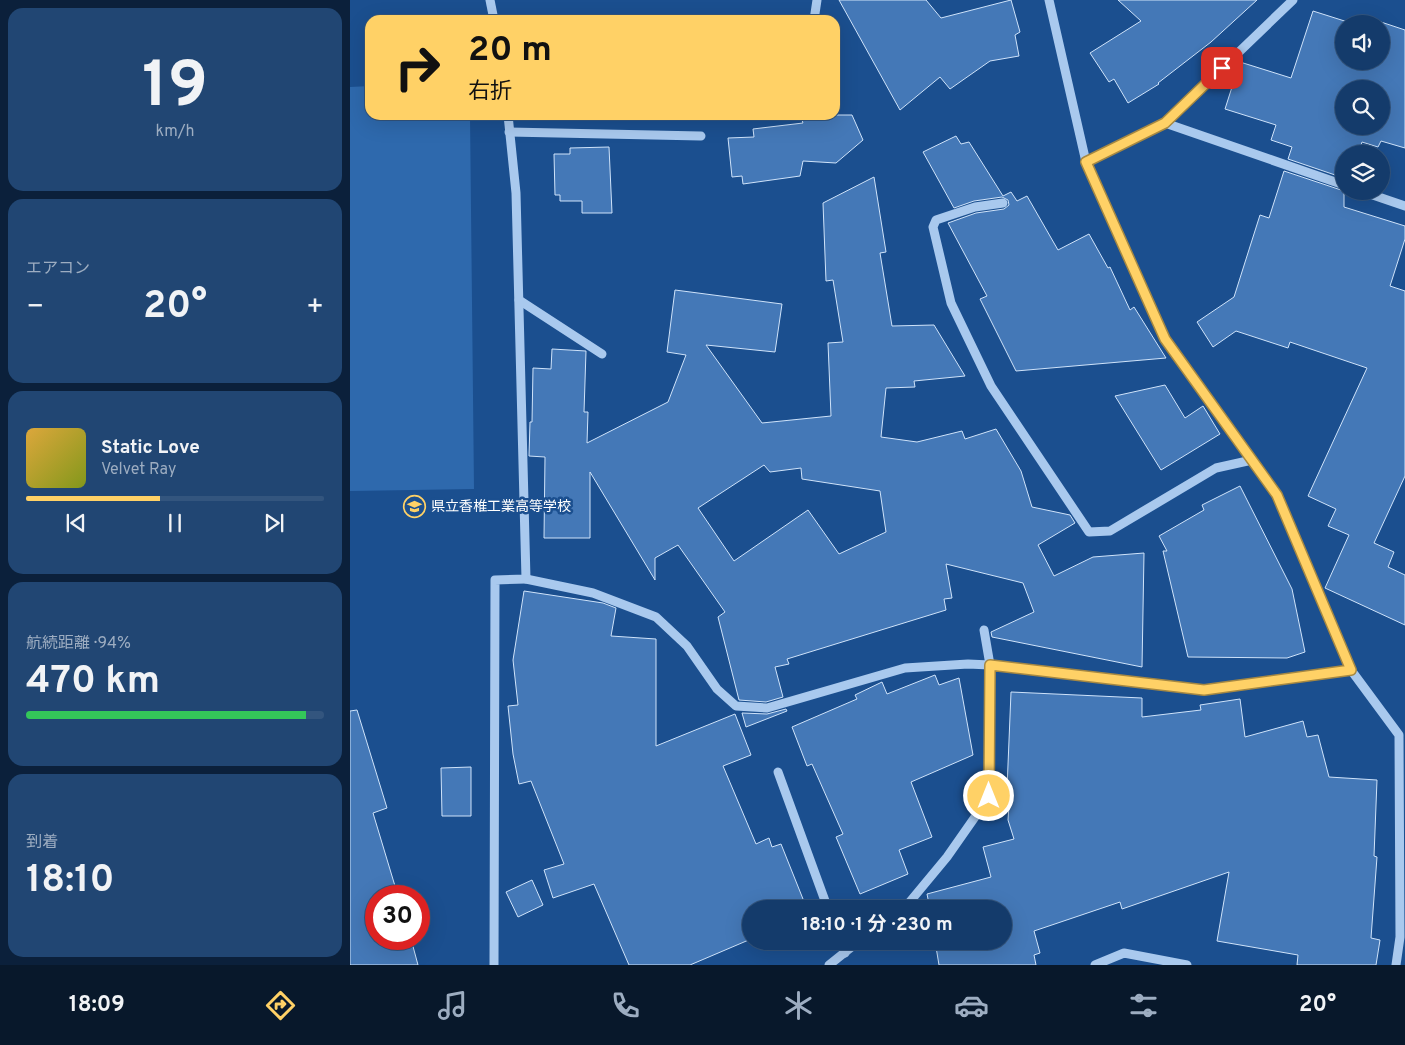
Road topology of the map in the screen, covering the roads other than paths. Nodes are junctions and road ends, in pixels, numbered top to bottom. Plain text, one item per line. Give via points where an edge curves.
1 (490, 0) edge
2 (817, 0) edge
3 (1049, 0) edge
4 (1293, 0) edge
5 (493, 15) edge
6 (815, 15) edge
7 (508, 120) edge
8 (1165, 123) junction
9 (509, 132) junction
10 (701, 136) dead end
11 (1086, 162) junction
12 (1335, 182) edge
13 (1387, 200) edge
14 (1004, 203) dead end
15 (1405, 206) edge
16 (519, 300) junction
17 (602, 354) dead end
18 (1252, 460) junction
19 (526, 579) junction
20 (984, 630) dead end
21 (990, 665) junction
22 (1351, 670) junction
23 (1402, 732) edge
24 (778, 772) dead end
25 (825, 900) edge
26 (911, 900) edge
27 (844, 950) edge
28 (849, 950) edge
29 (845, 953) junction
30 (494, 965) edge
31 (829, 965) edge
32 (1095, 965) edge
33 (1187, 965) edge
34 (1396, 965) edge

1 - 5 street
2 - 6 street
3 - 11 street
4 - 8 street
7 - 9 street
8 - 11 street
8 - 12 street
9 - 10 street
9 - 16 street via 516,193
11 - 18 street via 1165,339
13 - 15 street
14 - 18 street via 974,207 936,220 934,227 951,302 991,386 1088,532 1110,531 1216,468
16 - 17 street
16 - 19 street
18 - 22 street via 1277,495
19 - 21 street via 594,593 656,617 687,646 717,689 736,706 767,708 905,668
19 - 30 street via 494,580
20 - 21 street
21 - 22 street via 1204,690
21 - 26 street via 989,796 947,857
22 - 23 street
23 - 34 street via 1400,937
24 - 25 street
27 - 29 street
28 - 29 street
29 - 31 street
32 - 33 street via 1124,953

